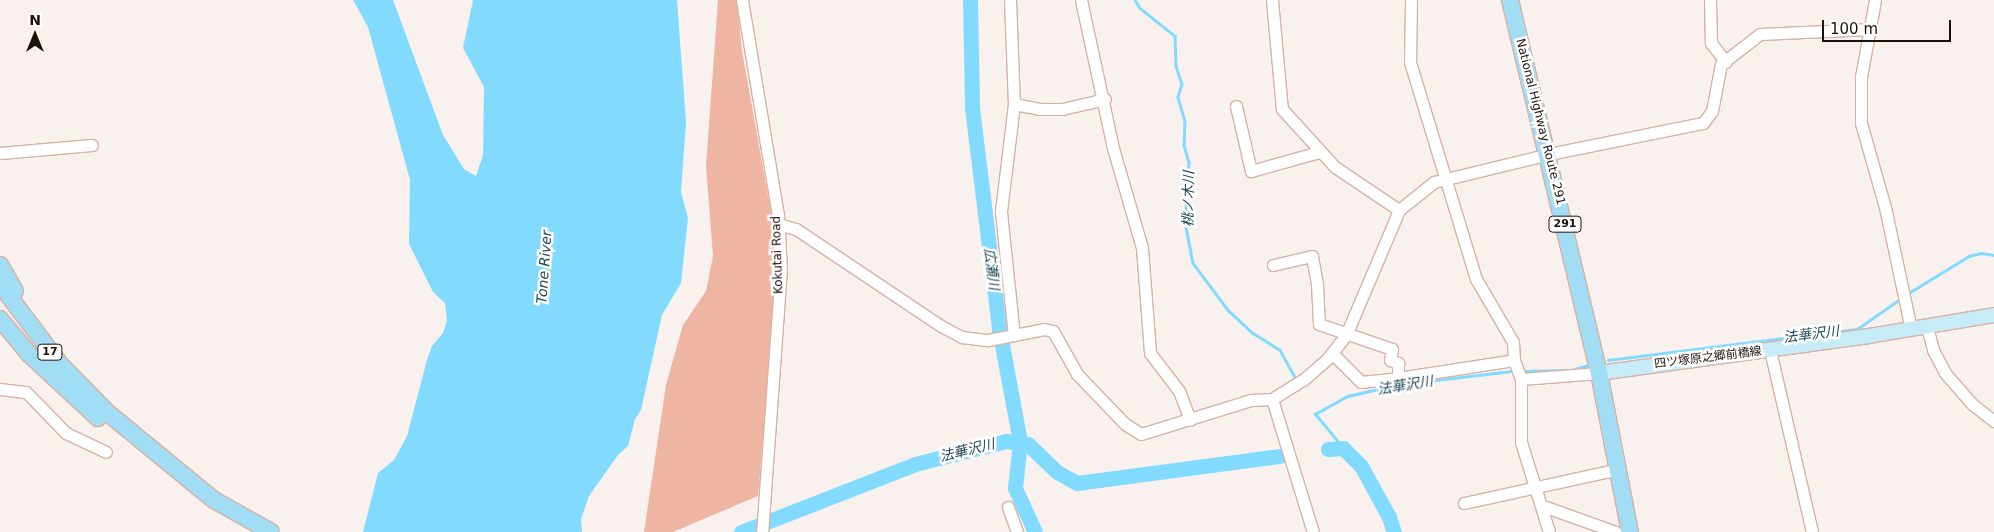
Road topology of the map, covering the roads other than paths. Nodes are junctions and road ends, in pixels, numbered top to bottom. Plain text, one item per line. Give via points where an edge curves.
1 (742, 0) edge
2 (1010, 0) edge
3 (1081, 0) edge
4 (1272, 0) edge
5 (1411, 0) edge
6 (1510, 0) edge
7 (1710, 0) edge
8 (1875, 0) edge
9 (1871, 29) junction
10 (1726, 62) junction
11 (1105, 99) junction
12 (1014, 104) junction
13 (1236, 106) dead end
14 (92, 145) dead end
15 (1320, 152) junction
16 (0, 153) edge
17 (1549, 154) junction
18 (1445, 178) junction
19 (1399, 210) junction
20 (778, 224) junction
21 (0, 265) edge
22 (1273, 265) dead end
23 (0, 284) edge
24 (1994, 315) edge
25 (0, 319) edge
26 (1927, 327) junction
27 (1911, 329) junction
28 (1012, 335) junction
29 (1346, 335) junction
30 (1770, 350) junction
31 (1332, 353) junction
32 (1514, 360) junction
33 (60, 364) junction
34 (1599, 373) junction
35 (1398, 378) junction
36 (1521, 380) junction
37 (0, 389) edge
38 (1272, 398) junction
39 (107, 419) junction
40 (1190, 420) junction
41 (1994, 421) edge
42 (1616, 448) junction
43 (106, 452) dead end
44 (1618, 469) junction
45 (1536, 489) junction
46 (1464, 503) dead end
47 (1543, 506) junction
48 (1008, 507) dead end
49 (271, 532) edge
50 (762, 532) edge
51 (1017, 532) edge
52 (1313, 532) edge
53 (1549, 532) edge
54 (1616, 532) edge
55 (1630, 532) edge
56 (1640, 532) edge
57 (1812, 532) edge

1 - 20 street, Kokutai Road
2 - 12 street
3 - 11 street
4 - 15 street via 1282,109
5 - 18 street via 1410,62 1441,156
6 - 17 highway, National Highway Route 291 / 291
7 - 10 street via 1711,43
8 - 9 street
9 - 10 street via 1760,34
9 - 27 street via 1861,77 1862,124
10 - 17 street via 1721,64 1712,111 1703,124
11 - 12 street via 1062,109 1040,110
11 - 40 street via 1113,148 1142,248 1150,353 1179,391
12 - 28 street via 1001,212
13 - 15 street via 1251,170
14 - 16 street
15 - 19 street
17 - 18 street
17 - 34 highway, National Highway Route 291 / 291
18 - 19 street via 1434,182
18 - 32 street via 1476,279 1513,342
19 - 29 street
20 - 28 street via 796,229 954,333 971,339
20 - 50 street, Kokutai Road via 780,307
21 - 33 highway via 48,339
22 - 29 street via 1312,256 1319,324
23 - 33 highway, 17
24 - 26 main road, 四ツ塚原之郷前橋線
25 - 39 highway via 30,354
26 - 27 main road, 四ツ塚原之郷前橋線
26 - 41 street via 1944,373 1972,404
27 - 30 main road, 四ツ塚原之郷前橋線
28 - 40 street via 1053,331 1077,374 1136,432 1141,434
29 - 31 street
29 - 35 street via 1392,350 1390,360 1398,363
30 - 34 main road, 四ツ塚原之郷前橋線
30 - 57 street
31 - 35 street via 1361,382
31 - 38 street via 1298,384
32 - 35 street
32 - 36 street
33 - 39 highway, 17
34 - 36 street
34 - 42 highway, National Highway Route 291 / 291
36 - 45 street via 1520,442
37 - 43 street via 26,392 73,438
38 - 40 street via 1251,400
38 - 52 street
39 - 49 highway, 17 via 214,500
42 - 44 highway, National Highway Route 291 / 291
42 - 56 highway, National Highway Route 291 / 291
44 - 45 street
44 - 55 highway, National Highway Route 291 / 291
45 - 46 street
45 - 47 street
47 - 53 street
47 - 54 street
48 - 51 street

